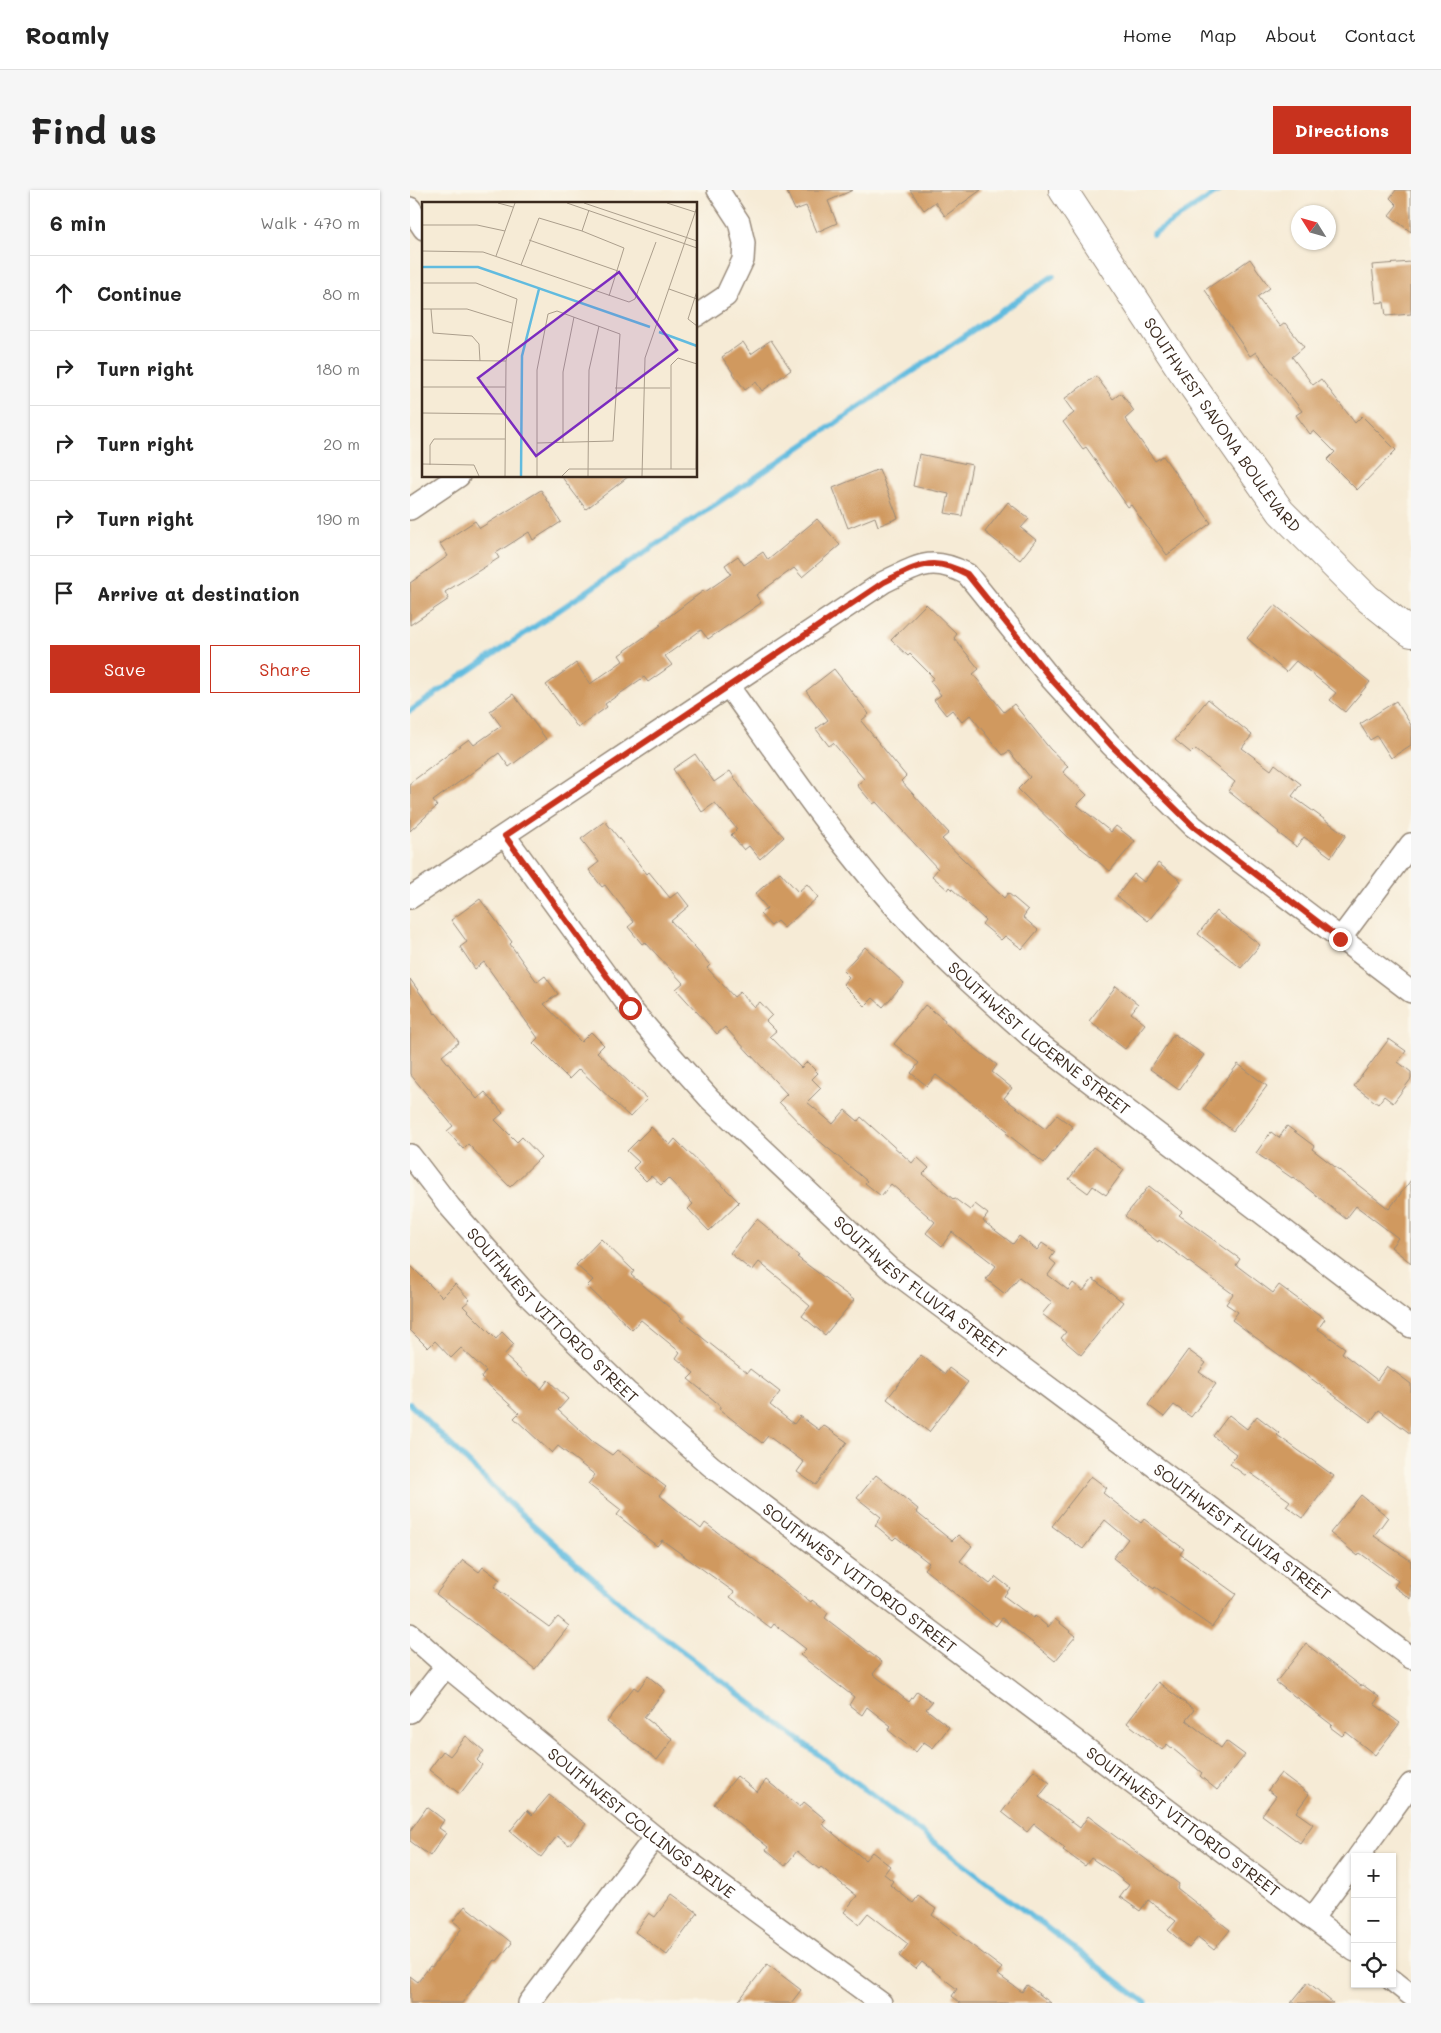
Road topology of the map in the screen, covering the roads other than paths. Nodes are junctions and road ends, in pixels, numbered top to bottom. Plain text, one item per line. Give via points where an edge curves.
1 (718, 190) edge
2 (1063, 190) edge
3 (410, 208) edge
4 (422, 226) edge
5 (698, 315) edge
6 (456, 478) edge
7 (410, 509) edge
8 (1411, 633) edge
9 (728, 687) junction
10 (505, 836) junction
11 (1411, 844) edge
12 (410, 898) edge
13 (1340, 939) junction
14 (1411, 992) edge
15 (410, 1154) edge
16 (1411, 1327) edge
17 (410, 1634) edge
18 (1411, 1658) edge
19 (446, 1666) junction
20 (410, 1712) edge
21 (1411, 1784) edge
22 (655, 1837) junction
23 (1361, 1853) edge
24 (1351, 1865) edge
25 (1312, 1919) junction
26 (1351, 1948) edge
27 (1396, 1983) edge
28 (1411, 1994) edge
29 (875, 2002) edge
30 (529, 2003) edge

1 - 5 street via 739,222 744,243 743,260 726,296
2 - 8 street, SOUTHWEST SAVONA BOULEVARD via 1180,368 1281,512 1368,598
3 - 4 street
6 - 7 street
9 - 10 street
9 - 13 street via 884,582 924,564 955,568 967,574 1052,680 1111,745 1193,826
9 - 16 street, SOUTHWEST LUCERNE STREET via 831,830 934,947 987,998 1031,1037
10 - 12 street
10 - 18 street, SOUTHWEST FLUVIA STREET via 630,1008 668,1052 710,1099 889,1268
11 - 13 street
13 - 14 street
15 - 25 street, SOUTHWEST VITTORIO STREET via 450,1207 528,1296 628,1393 711,1466
17 - 19 street, SOUTHWEST COLLINGS DRIVE
19 - 20 street
19 - 22 street, SOUTHWEST COLLINGS DRIVE
21 - 23 street
22 - 29 street, SOUTHWEST COLLINGS DRIVE
22 - 30 street
24 - 25 street
25 - 26 street, SOUTHWEST VITTORIO STREET
27 - 28 street

